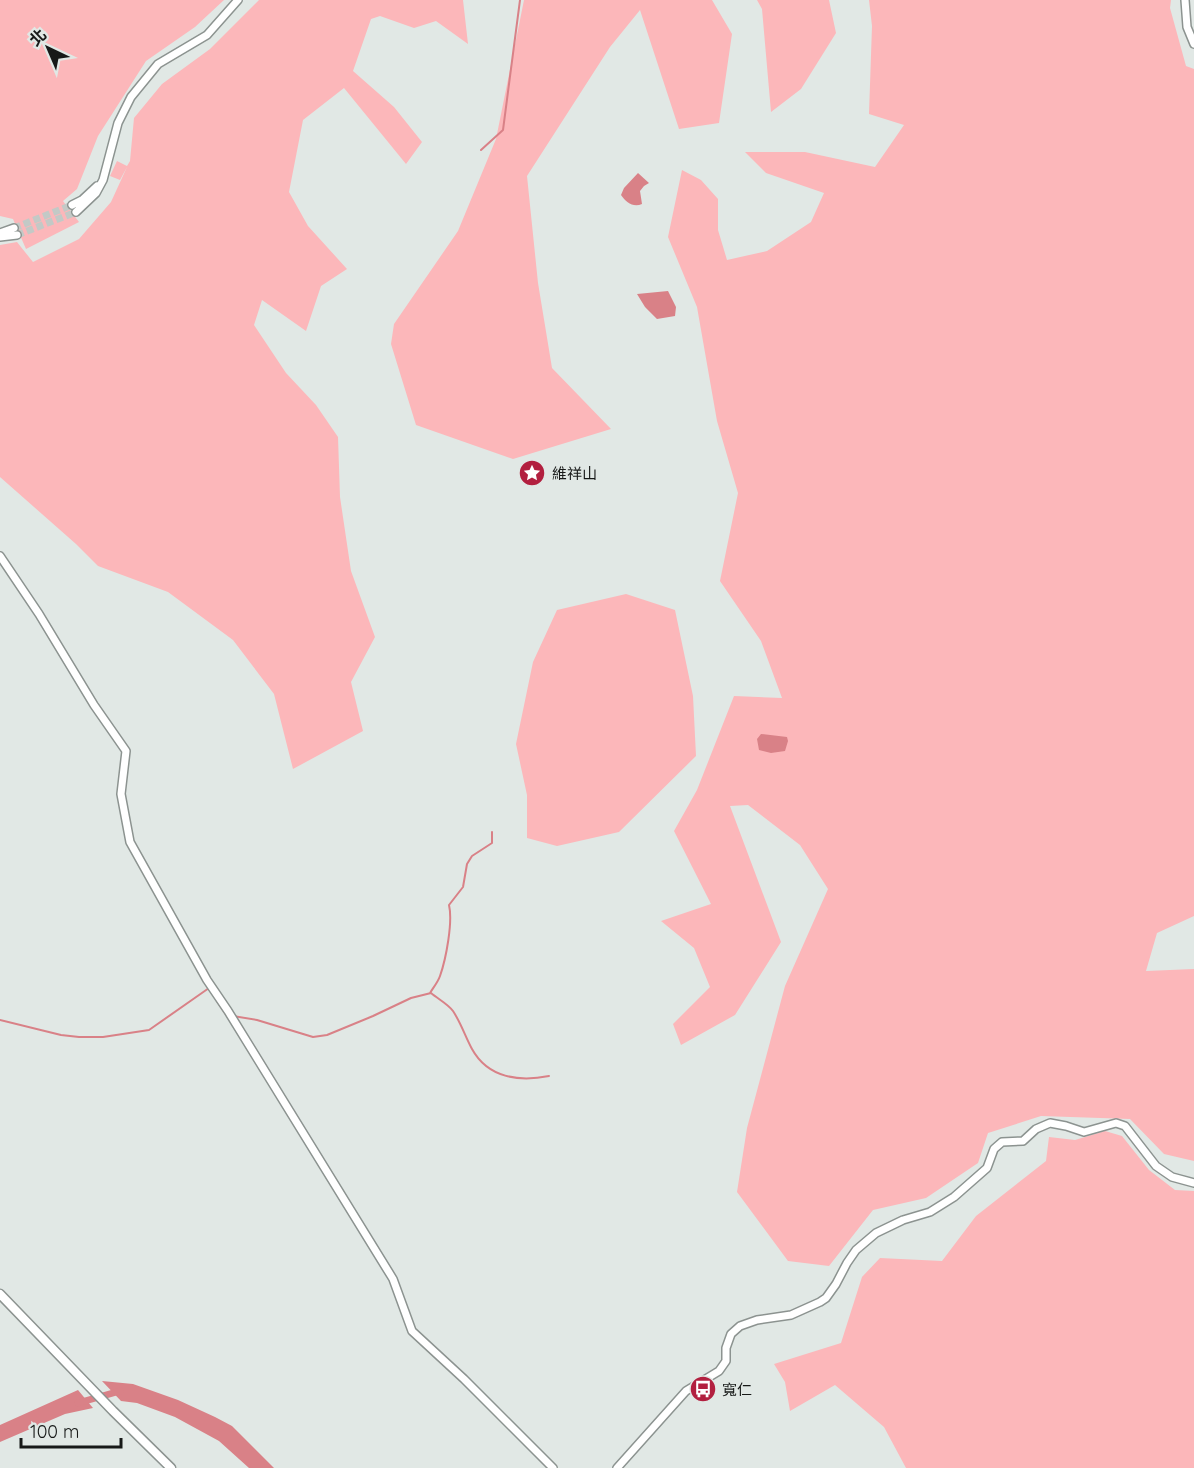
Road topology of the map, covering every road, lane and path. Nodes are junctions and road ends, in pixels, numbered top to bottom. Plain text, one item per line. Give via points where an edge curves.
1 (238, 0) edge
2 (1185, 0) edge
3 (1194, 44) edge
4 (74, 209) tunnel mouth
5 (16, 231) tunnel mouth
6 (0, 235) edge
7 (0, 556) edge
8 (1194, 1183) edge
9 (0, 1294) edge
10 (171, 1468) edge
11 (553, 1468) edge
12 (617, 1468) edge

1 - 4 street via 207,35 158,64 131,97 118,123 103,180
2 - 3 street via 1187,27
5 - 6 street
7 - 11 street via 126,752 121,794 130,842 207,980 393,1279 412,1331
8 - 12 street via 1172,1177 1156,1166 1125,1126 1116,1123 1084,1132 1050,1124 1036,1129 1023,1141 1002,1142 994,1149 987,1168 954,1197 930,1212 876,1233 856,1250 826,1298 791,1314 740,1326 731,1334 726,1361 719,1371 686,1391
9 - 10 main road

